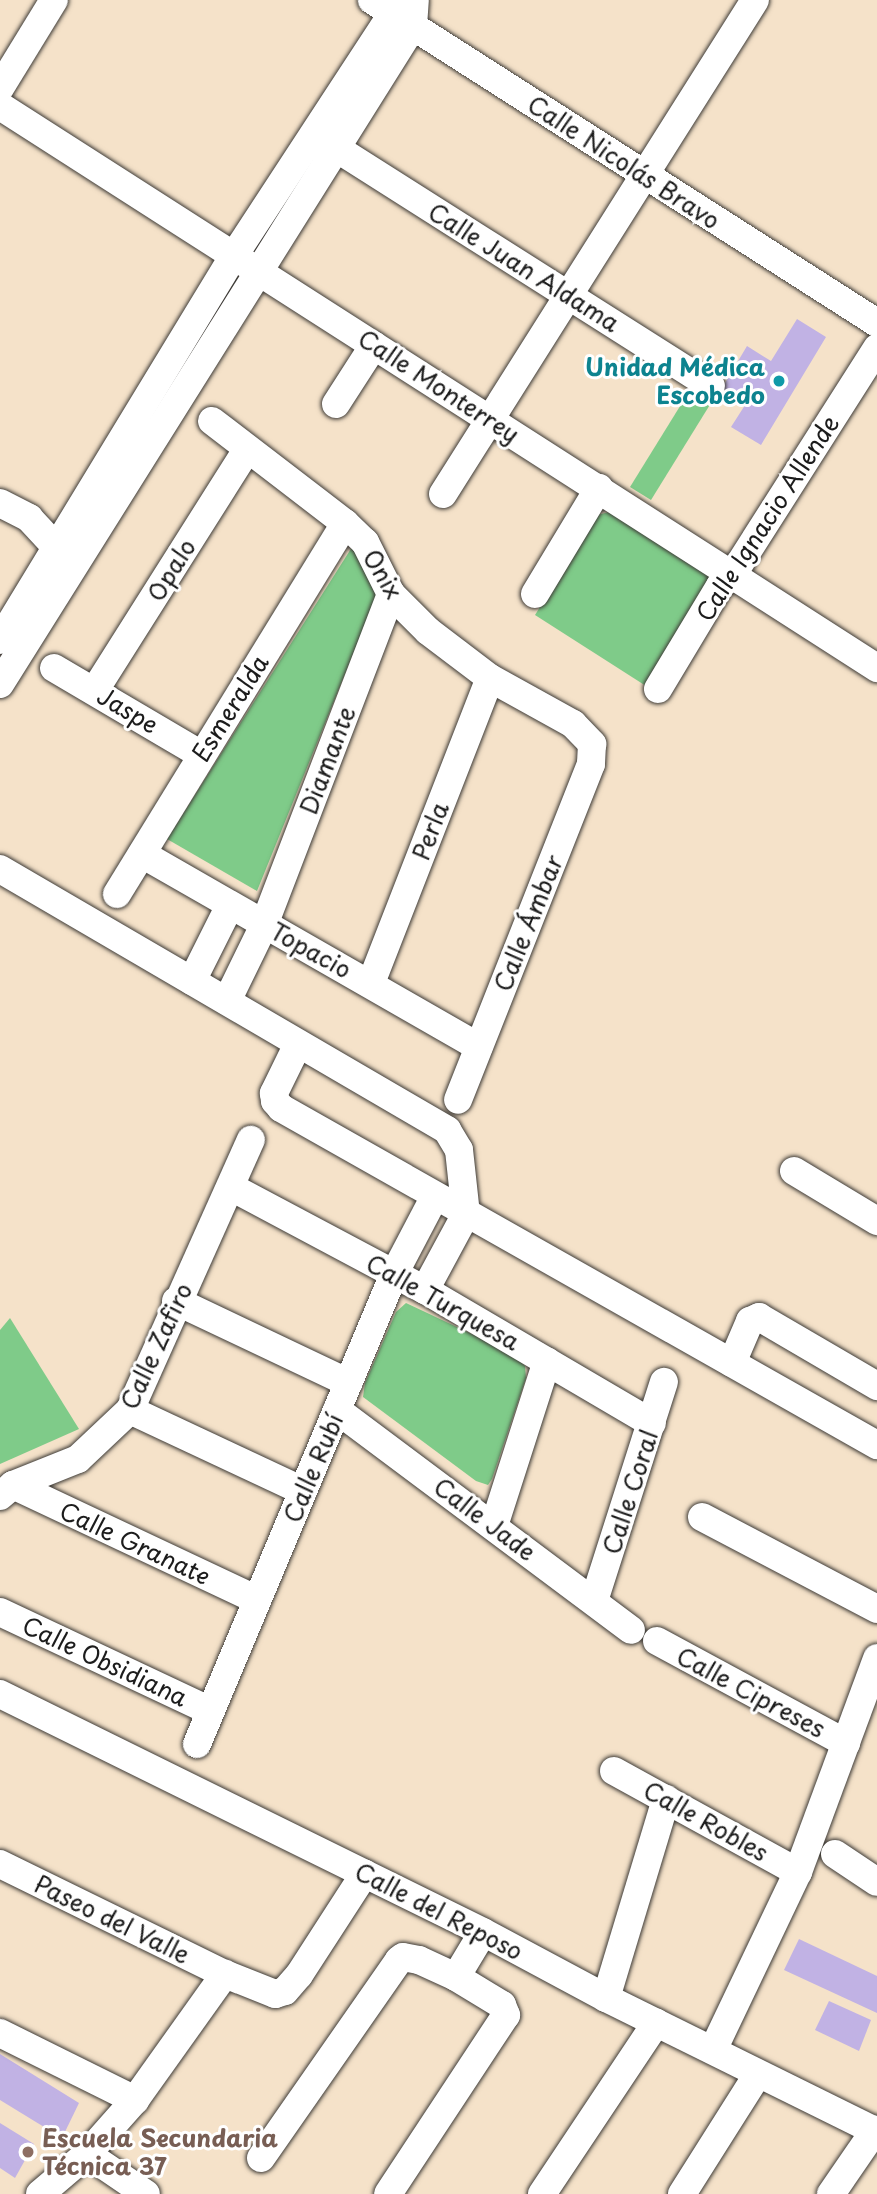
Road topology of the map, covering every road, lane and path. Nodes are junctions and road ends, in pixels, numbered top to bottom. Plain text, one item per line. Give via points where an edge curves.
1 (54, 0) edge
2 (755, 0) edge
3 (398, 8) edge
4 (0, 88) edge
5 (0, 106) edge
6 (336, 148) junction
7 (644, 176) junction
8 (235, 254) junction
9 (259, 271) junction
10 (569, 295) junction
11 (877, 323) edge
12 (374, 345) junction
13 (877, 348) edge
14 (711, 386) dead end
15 (336, 404) dead end
16 (491, 419) junction
17 (212, 421) dead end
18 (247, 450) junction
19 (599, 488) junction
20 (443, 494) dead end
21 (0, 503) edge
22 (345, 523) junction
23 (65, 557) junction
24 (733, 574) junction
25 (391, 594) junction
26 (535, 594) dead end
27 (0, 640) edge
28 (54, 668) dead end
29 (877, 668) edge
30 (490, 678) junction
31 (0, 684) edge
32 (658, 689) dead end
33 (95, 691) junction
34 (592, 744) joint
35 (201, 754) junction
36 (142, 854) junction
37 (0, 869) edge
38 (117, 894) dead end
39 (230, 905) junction
40 (264, 925) junction
41 (192, 981) junction
42 (371, 983) junction
43 (227, 1001) junction
44 (298, 1044) junction
45 (479, 1047) junction
46 (458, 1100) dead end
47 (251, 1140) dead end
48 (794, 1171) dead end
49 (231, 1187) junction
50 (435, 1195) junction
51 (466, 1214) junction
52 (877, 1221) edge
53 (394, 1274) junction
54 (425, 1290) junction
55 (176, 1301) junction
56 (547, 1361) junction
57 (732, 1363) junction
58 (349, 1382) junction
59 (664, 1382) dead end
60 (877, 1386) edge
61 (130, 1410) junction
62 (337, 1410) junction
63 (652, 1423) junction
64 (877, 1445) edge
65 (7, 1490) edge
66 (303, 1491) junction
67 (702, 1517) dead end
68 (494, 1526) junction
69 (257, 1600) junction
70 (594, 1601) junction
71 (877, 1609) edge
72 (0, 1612) edge
73 (644, 1635) joint
74 (877, 1658) edge
75 (0, 1694) edge
76 (210, 1711) junction
77 (846, 1743) junction
78 (197, 1744) dead end
79 (614, 1771) dead end
80 (666, 1799) junction
81 (835, 1854) dead end
82 (0, 1864) edge
83 (798, 1872) junction
84 (365, 1873) junction
85 (877, 1882) edge
86 (483, 1932) junction
87 (225, 1974) junction
88 (456, 1977) junction
89 (606, 1998) junction
90 (656, 2023) junction
91 (0, 2033) edge
92 (713, 2050) junction
93 (758, 2074) junction
94 (135, 2100) junction
95 (876, 2131) edge
96 (87, 2154) junction
97 (261, 2158) dead end
98 (40, 2194) edge
99 (146, 2194) edge
100 (388, 2194) edge
101 (542, 2194) edge
102 (682, 2194) edge
103 (831, 2194) edge

1 - 4 street
2 - 7 street
3 - 6 street
3 - 7 street, Calle Nicolás Bravo
3 - 8 street
5 - 8 street, Calle Monterrey
6 - 9 street
6 - 10 street, Calle Juan Aldama
7 - 10 street
7 - 11 street, Calle Nicolás Bravo
8 - 9 street, Calle Monterrey
8 - 23 street
9 - 12 street, Calle Monterrey
9 - 23 street
10 - 14 street, Calle Juan Aldama
10 - 16 street
12 - 15 street
12 - 16 street, Calle Monterrey
13 - 24 street, Calle Ignacio Allende
16 - 19 street, Calle Monterrey
16 - 20 street
17 - 18 street, Onix
18 - 22 street, Onix
18 - 33 street, Opalo
19 - 24 street, Calle Monterrey
19 - 26 street
21 - 23 street via 29,518
22 - 25 street, Onix via 365,542
22 - 35 street, Esmeralda
23 - 27 street
23 - 31 street
24 - 29 street, Calle Monterrey
24 - 32 street, Calle Ignacio Allende via 720,586
25 - 30 street, Onix via 428,631
25 - 40 street, Diamante
28 - 33 street, Jaspe
30 - 34 street, Onix via 573,724
30 - 42 street, Perla
33 - 35 street, Jaspe
34 - 45 street, Calle Ámbar via 591,765
35 - 36 street, Esmeralda
36 - 38 street, Esmeralda
36 - 39 street, Topacio
37 - 41 street
39 - 40 street, Topacio
39 - 41 street
40 - 42 street, Topacio
40 - 43 street, Diamante
41 - 43 street
42 - 45 street, Topacio
43 - 44 street
44 - 50 street via 275,1090 277,1104
44 - 51 street via 450,1133 459,1150
45 - 46 street, Calle Ámbar
47 - 49 street, Calle Zafiro
48 - 52 street
49 - 53 street, Calle Turquesa
49 - 55 street, Calle Zafiro
50 - 51 street
50 - 53 street, Calle Rubí
51 - 54 street
51 - 57 street
53 - 54 street, Calle Turquesa
53 - 58 street, Calle Rubí
54 - 56 street, Calle Turquesa
55 - 58 street
55 - 61 street, Calle Zafiro
56 - 63 street, Calle Turquesa
56 - 68 street
57 - 60 street via 750,1321 759,1317
57 - 64 street
58 - 62 street, Calle Rubí
59 - 63 street, Calle Coral
61 - 65 street, Calle Zafiro via 78,1459
61 - 66 street
62 - 66 street, Calle Rubí
62 - 68 street, Calle Jade
63 - 70 street, Calle Coral
65 - 69 street, Calle Granate
66 - 69 street, Calle Rubí
67 - 71 street
68 - 70 street, Calle Jade
69 - 76 street, Calle Rubí
70 - 73 street, Calle Jade
72 - 76 street, Calle Obsidiana
73 - 77 street, Calle Cipreses
74 - 77 street
75 - 84 street, Calle del Reposo
76 - 78 street, Calle Rubí
77 - 83 street
79 - 80 street, Calle Robles
80 - 83 street, Calle Robles
80 - 89 street
81 - 85 street
82 - 87 street, Paseo del Valle
83 - 92 street
84 - 86 street, Calle del Reposo
84 - 87 street, Paseo del Valle via 285,1991 271,1993
86 - 88 street
86 - 89 street, Calle del Reposo
87 - 94 street
88 - 97 street via 419,1960 399,1960
88 - 100 street via 502,2005 506,2015
89 - 90 street, Calle del Reposo
90 - 92 street, Calle del Reposo
90 - 101 street
91 - 94 street
92 - 93 street, Calle del Reposo
93 - 95 street, Calle del Reposo
93 - 102 street
94 - 96 street
95 - 103 street
96 - 98 street
96 - 99 street

